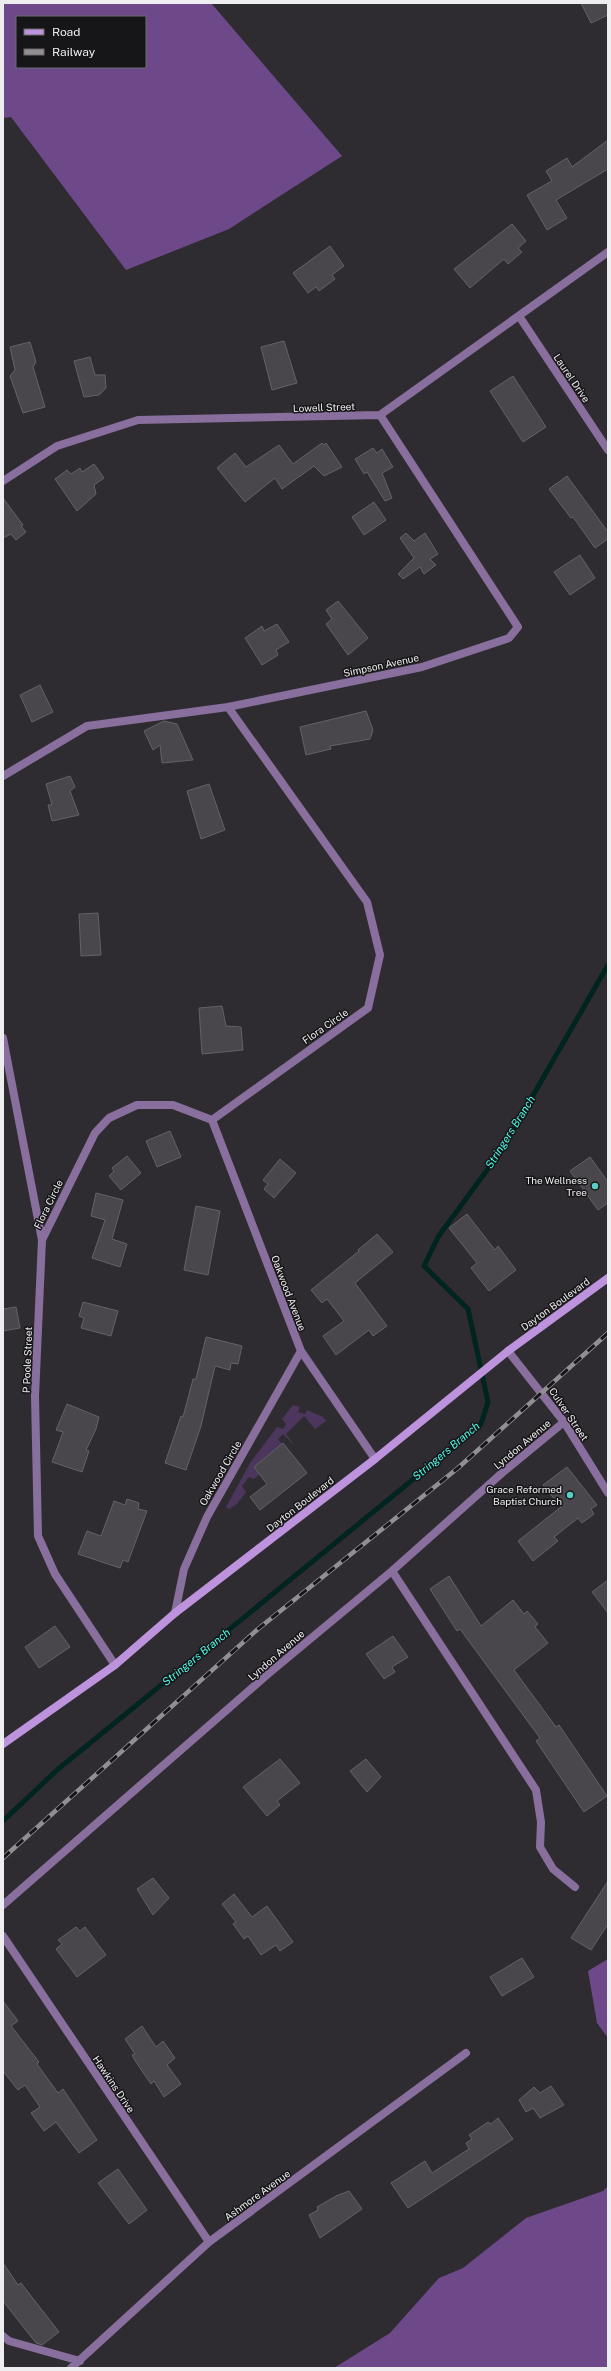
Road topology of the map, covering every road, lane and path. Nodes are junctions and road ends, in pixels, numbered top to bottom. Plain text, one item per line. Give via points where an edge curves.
1 (608, 252) edge
2 (519, 316) junction
3 (380, 415) junction
4 (608, 450) edge
5 (3, 481) edge
6 (228, 707) junction
7 (3, 776) edge
8 (3, 1038) edge
9 (212, 1120) junction
10 (42, 1240) junction
11 (608, 1278) edge
12 (301, 1351) junction
13 (508, 1351) junction
14 (564, 1422) junction
15 (375, 1459) junction
16 (608, 1493) edge
17 (392, 1572) junction
18 (175, 1613) junction
19 (115, 1665) junction
20 (3, 1744) edge
21 (575, 1887) dead end
22 (3, 1905) edge
23 (3, 1936) edge
24 (466, 2053) dead end
25 (209, 2242) junction
26 (3, 2336) edge
27 (80, 2361) junction
28 (71, 2368) edge

1 - 2 street
2 - 3 street
2 - 4 street, Laurel Drive
3 - 5 street, Lowell Street via 138,420 57,446
3 - 6 street, Simpson Avenue via 518,627 509,638 422,667
6 - 7 street, Simpson Avenue via 87,726
6 - 9 street, Flora Circle via 367,902 380,955 368,1008
8 - 10 street, P Poole Street
9 - 10 street, Flora Circle via 173,1105 137,1105 109,1118 95,1133
9 - 12 street, Oakwood Avenue
10 - 19 street, P Poole Street via 35,1396 38,1536 55,1574
11 - 13 main road, Dayton Boulevard
12 - 15 street, Oakwood Avenue
12 - 18 street, Oakwood Circle via 207,1517 184,1569
13 - 14 street, Culver Street
13 - 15 main road, Dayton Boulevard
14 - 16 street, Culver Street
14 - 17 street, Lyndon Avenue via 496,1478
15 - 18 main road, Dayton Boulevard
17 - 21 street via 536,1790 541,1822 540,1847 553,1869
17 - 22 street, Lyndon Avenue via 268,1674
18 - 19 main road, Dayton Boulevard
19 - 20 main road, Dayton Boulevard
23 - 25 street, Hawkins Drive
24 - 25 street, Ashmore Avenue
25 - 27 street, Ashmore Avenue
26 - 27 street via 9,2341
27 - 28 street, Ashmore Avenue

